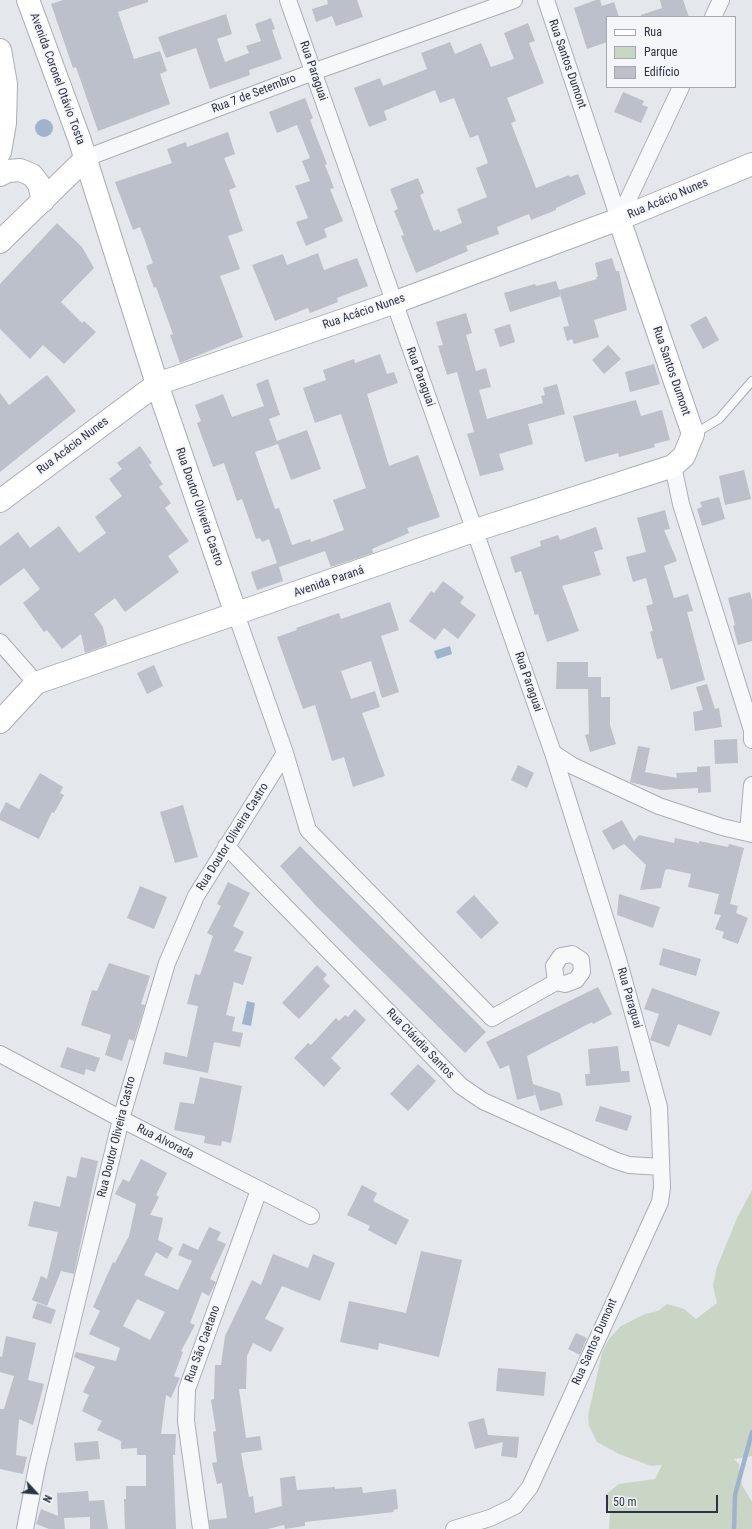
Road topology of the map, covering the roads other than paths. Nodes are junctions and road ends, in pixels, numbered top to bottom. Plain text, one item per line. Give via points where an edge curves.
1 (28, 0) edge
2 (288, 0) edge
3 (514, 0) edge
4 (546, 0) edge
5 (721, 0) edge
6 (713, 16) edge
7 (0, 50) edge
8 (314, 72) junction
9 (681, 88) edge
10 (0, 152) edge
11 (86, 158) junction
12 (752, 164) edge
13 (0, 175) edge
14 (43, 201) junction
15 (619, 219) junction
16 (0, 242) edge
17 (393, 303) junction
18 (752, 381) edge
19 (157, 384) junction
20 (693, 434) junction
21 (673, 466) junction
22 (0, 501) edge
23 (476, 530) junction
24 (236, 614) junction
25 (0, 642) edge
26 (36, 683) junction
27 (0, 722) edge
28 (752, 740) edge
29 (285, 753) junction
30 (553, 753) junction
31 (752, 785) edge
32 (750, 833) edge
33 (226, 846) junction
34 (556, 982) dead end
35 (0, 1054) edge
36 (659, 1107) joint
37 (120, 1119) junction
38 (661, 1166) junction
39 (259, 1190) junction
40 (311, 1216) dead end
41 (25, 1529) edge
42 (201, 1529) edge
43 (454, 1529) edge

1 - 11 street, Avenida Coronel Otávio Tosta
2 - 8 street, Rua Paraguai
3 - 8 street, Rua 7 de Setembro
4 - 15 street, Rua Santos Dumont
5 - 6 street
7 - 10 street via 6,84 5,123
8 - 11 street, Rua 7 de Setembro
8 - 17 street, Rua Paraguai
9 - 15 street
11 - 14 street
11 - 19 street, Rua Doutor Oliveira Castro
12 - 15 street, Rua Acácio Nunes
13 - 14 street via 20,170 32,175 40,184
14 - 16 street
15 - 17 street, Rua Acácio Nunes
15 - 20 street, Rua Santos Dumont
17 - 19 street, Rua Acácio Nunes
17 - 23 street, Rua Paraguai
18 - 20 lane via 719,419
19 - 22 street, Rua Acácio Nunes
19 - 24 street, Rua Doutor Oliveira Castro
20 - 21 street via 684,456
21 - 23 street, Avenida Paraná
21 - 28 street via 681,504 752,730
23 - 24 street, Avenida Paraná
23 - 30 street, Rua Paraguai
24 - 26 street, Avenida Paraná
24 - 29 street, Rua Doutor Oliveira Castro
25 - 26 street
26 - 27 street, Avenida Paraná
29 - 33 street, Rua Doutor Oliveira Castro
29 - 34 street via 308,830 492,1018
30 - 32 street via 573,766 659,806 722,827
30 - 36 street, Rua Paraguai via 618,959
31 - 32 street
33 - 37 street, Rua Doutor Oliveira Castro via 196,896 167,963
33 - 38 street, Rua Cláudia Santos via 461,1086 482,1101 614,1160 629,1165
35 - 37 street, Rua Alvorada
36 - 38 street, Rua Santos Dumont
37 - 39 street, Rua Alvorada
37 - 41 street, Rua Doutor Oliveira Castro via 37,1467
38 - 43 street, Rua Santos Dumont via 660,1202 530,1487 515,1506 490,1518
39 - 40 street, Rua Alvorada
39 - 42 street, Rua São Caetano via 187,1389 186,1421

